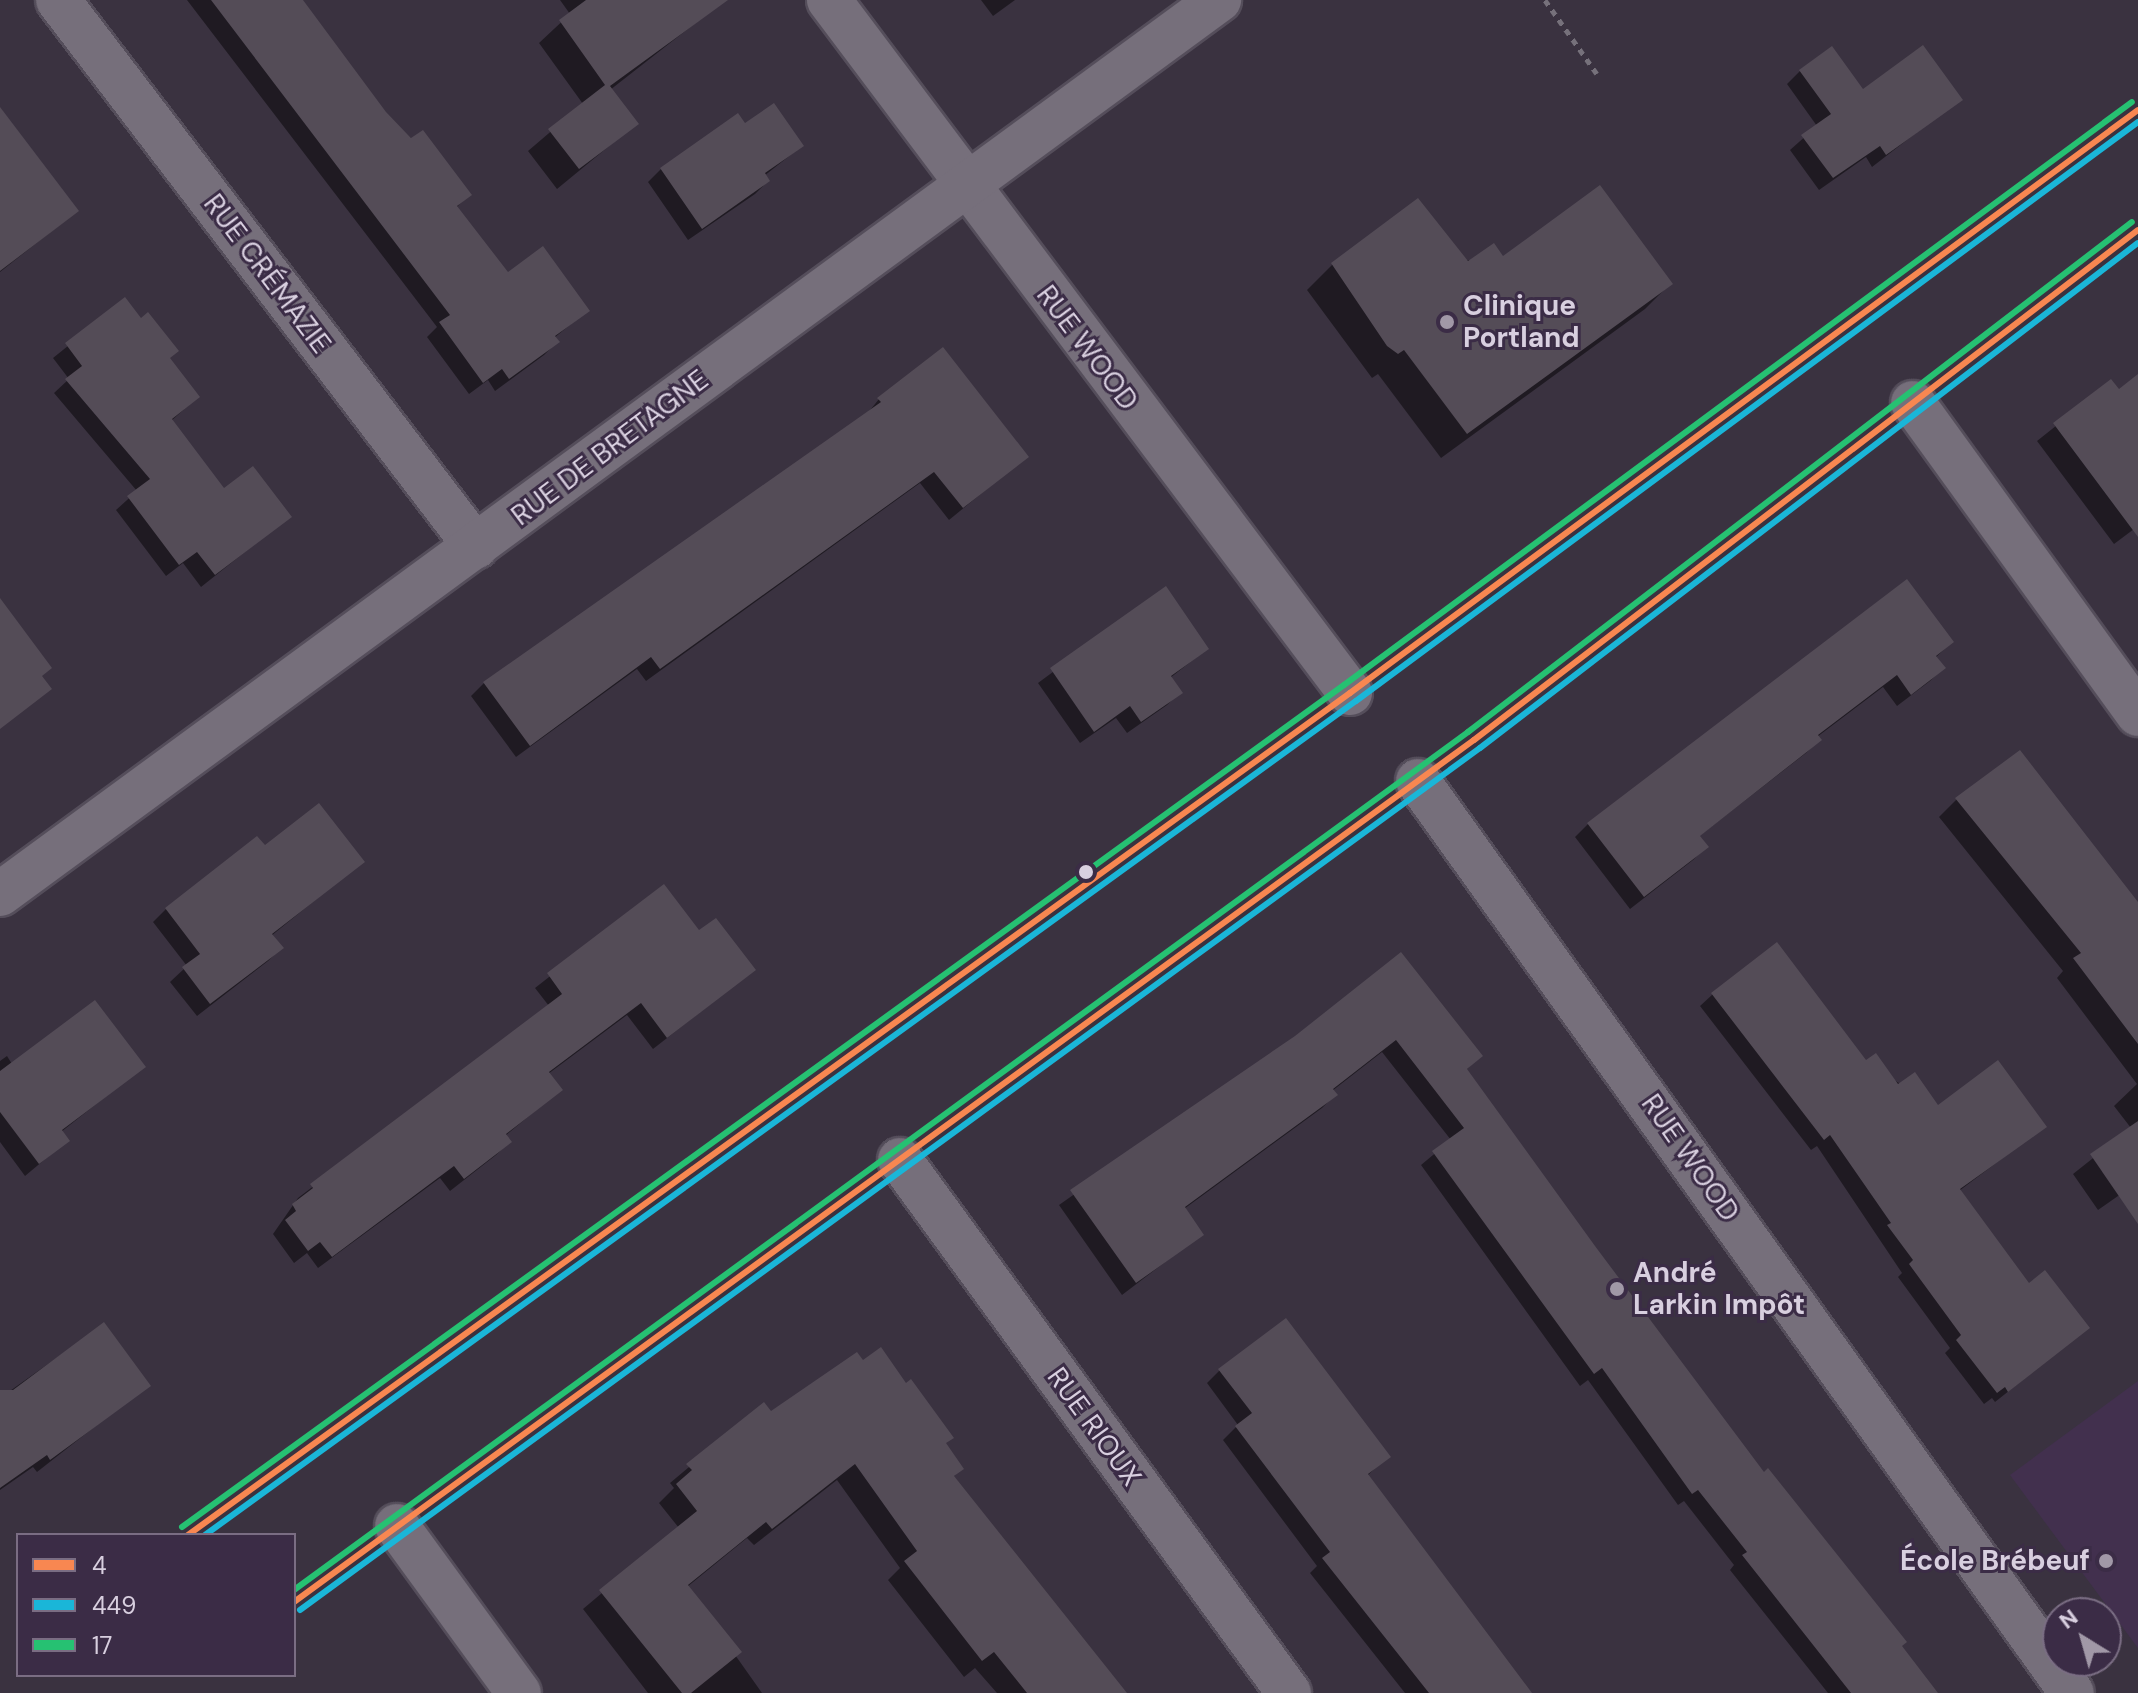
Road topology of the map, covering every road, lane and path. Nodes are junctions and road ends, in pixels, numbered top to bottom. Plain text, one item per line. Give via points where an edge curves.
1 (58, 0) edge
2 (829, 0) edge
3 (1219, 0) edge
4 (1545, 0) edge
5 (1597, 74) dead end
6 (965, 186) junction
7 (1913, 403) dead end
8 (476, 547) junction
9 (1350, 693) dead end
10 (2138, 714) edge
11 (1418, 781) dead end
12 (0, 894) edge
13 (900, 1160) dead end
14 (397, 1526) dead end
15 (519, 1693) edge
16 (1289, 1693) edge
17 (2072, 1693) edge

1 - 8 street, RUE CRÉMAZIE
2 - 6 street, RUE WOOD
3 - 6 street, RUE DE BRETAGNE
4 - 5 path
6 - 8 street, RUE DE BRETAGNE
6 - 9 street, RUE WOOD
7 - 10 street
8 - 12 street, RUE DE BRETAGNE
11 - 17 street, RUE WOOD
13 - 16 street, RUE RIOUX
14 - 15 street

